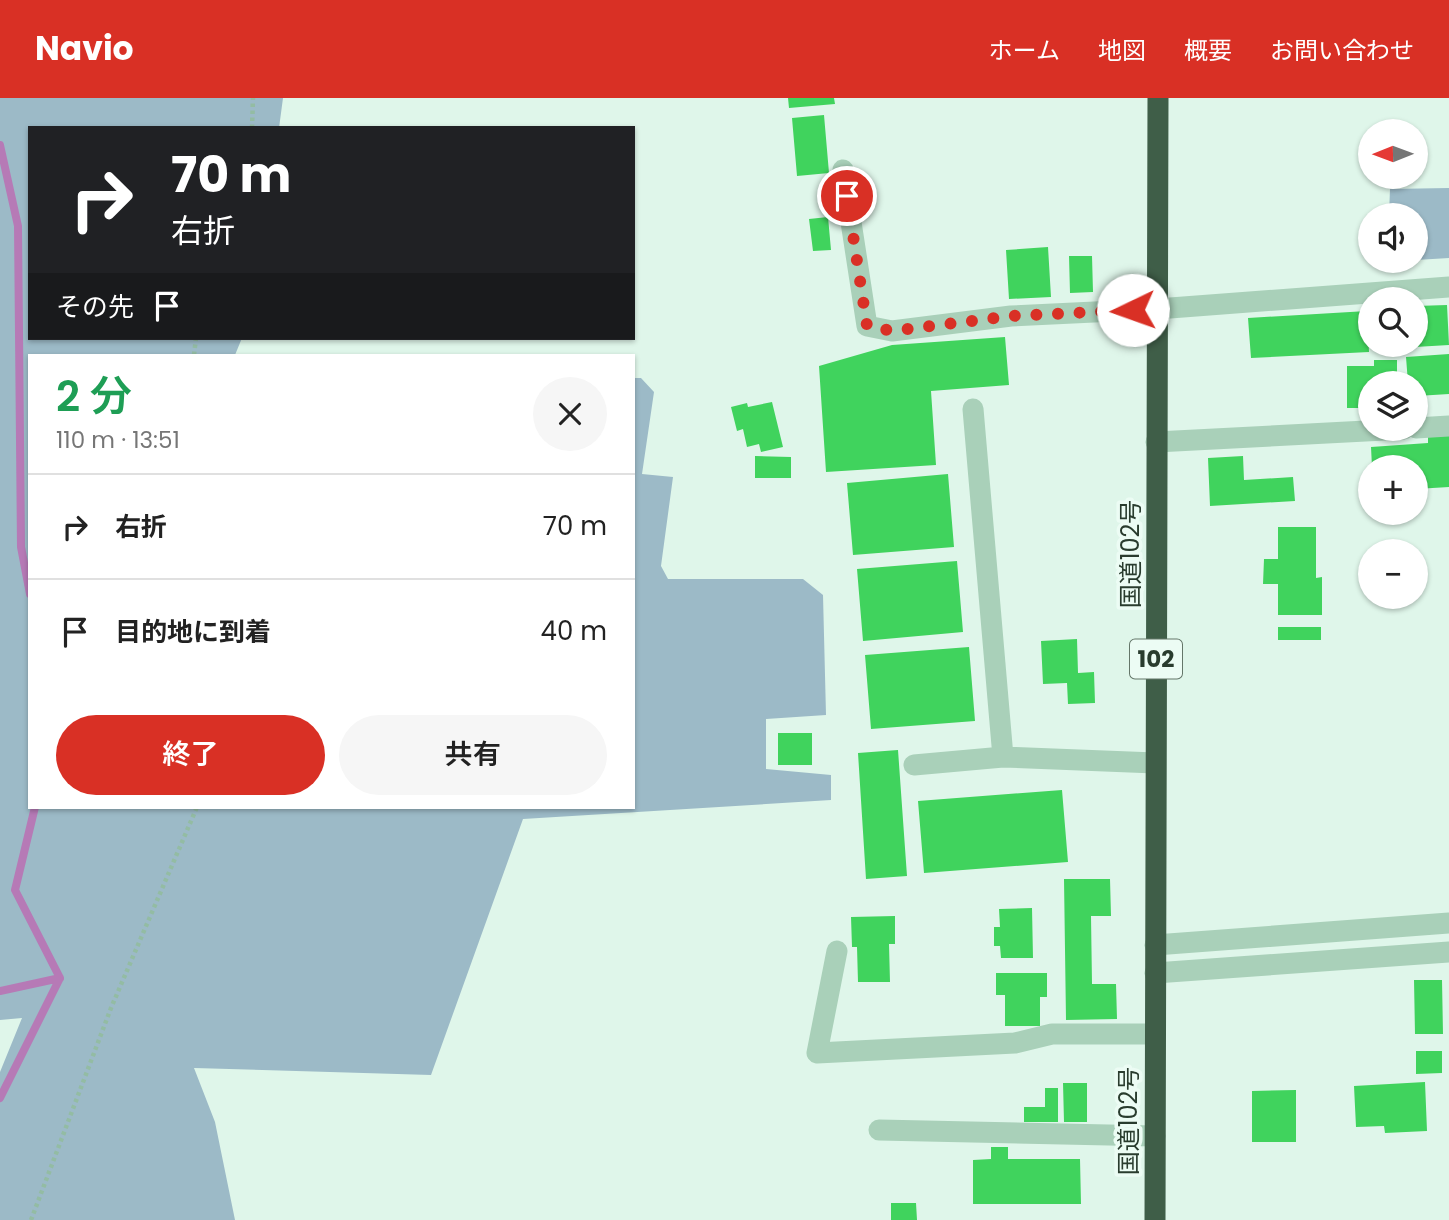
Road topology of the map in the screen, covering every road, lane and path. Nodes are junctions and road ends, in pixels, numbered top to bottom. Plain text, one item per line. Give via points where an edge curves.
1 (253, 98) edge
2 (1158, 98) edge
3 (252, 126) edge
4 (844, 170) dead end
5 (1449, 287) edge
6 (1157, 309) junction
7 (973, 410) dead end
8 (1449, 426) edge
9 (1428, 427) edge
10 (1358, 431) edge
11 (1156, 442) junction
12 (1003, 757) junction
13 (1155, 763) junction
14 (914, 765) dead end
15 (196, 809) edge
16 (1449, 923) edge
17 (1155, 945) junction
18 (837, 951) dead end
19 (1449, 952) edge
20 (1155, 974) junction
21 (1155, 1034) junction
22 (879, 1130) dead end
23 (1155, 1136) junction
24 (31, 1220) edge
25 (1155, 1220) edge

1 - 3 path
2 - 6 highway, 国道102号 / 102
4 - 6 lane via 867,326 892,331 1011,316
5 - 6 lane
6 - 11 highway, 国道102号 / 102
7 - 12 lane
8 - 9 lane
10 - 11 lane
11 - 13 highway, 国道102号 / 102
12 - 13 lane
12 - 14 lane
13 - 17 highway, 国道102号 / 102
15 - 24 path via 111,1008
16 - 17 lane
17 - 20 highway, 国道102号 / 102
18 - 21 lane via 817,1053 1015,1043 1052,1034
19 - 20 lane
20 - 21 highway, 国道102号 / 102
21 - 23 highway, 国道102号 / 102
22 - 23 lane
23 - 25 highway, 国道102号 / 102

